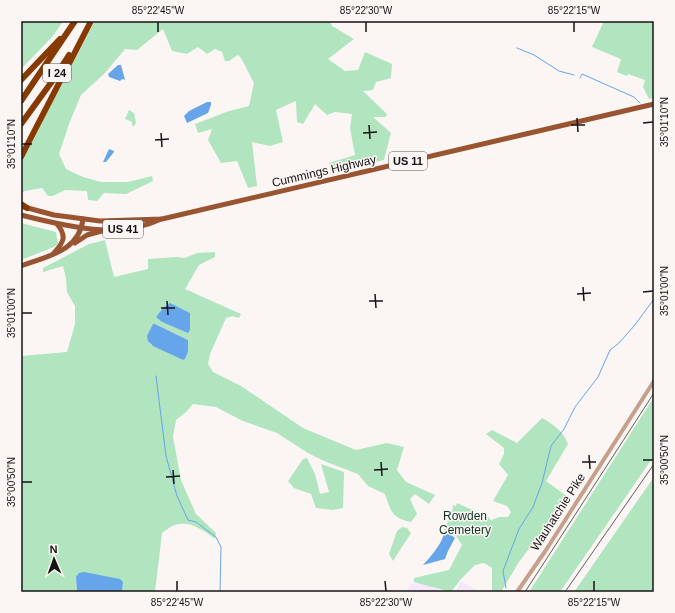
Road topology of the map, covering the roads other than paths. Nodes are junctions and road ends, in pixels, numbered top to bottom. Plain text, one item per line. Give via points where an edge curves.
1 (75, 21) edge
2 (91, 21) edge
3 (21, 80) edge
4 (21, 101) edge
5 (654, 104) edge
6 (21, 124) edge
7 (21, 157) edge
8 (23, 206) edge
9 (21, 215) edge
10 (83, 219) junction
11 (162, 219) junction
12 (57, 224) junction
13 (82, 228) junction
14 (109, 229) junction
15 (68, 246) junction
16 (54, 254) junction
17 (21, 266) edge
18 (654, 381) edge
19 (518, 592) edge

1 - 3 highway
1 - 4 highway, I 24
2 - 6 highway, I 24
2 - 7 highway
5 - 11 main road, Cummings Highway / US 11
8 - 10 main road, Cummings Highway / US 41 via 54,215
9 - 12 main road, Cummings Highway / US 41
10 - 11 main road, Cummings Highway / US 41
10 - 13 main road
11 - 14 main road, Cummings Highway / US 41 via 145,226
12 - 13 main road, Cummings Highway / US 41
12 - 16 main road via 64,237
13 - 14 main road, Cummings Highway / US 41
13 - 15 main road via 78,237
14 - 15 main road via 87,235
15 - 16 main road
16 - 17 main road
18 - 19 street, Wauhatchie Pike

